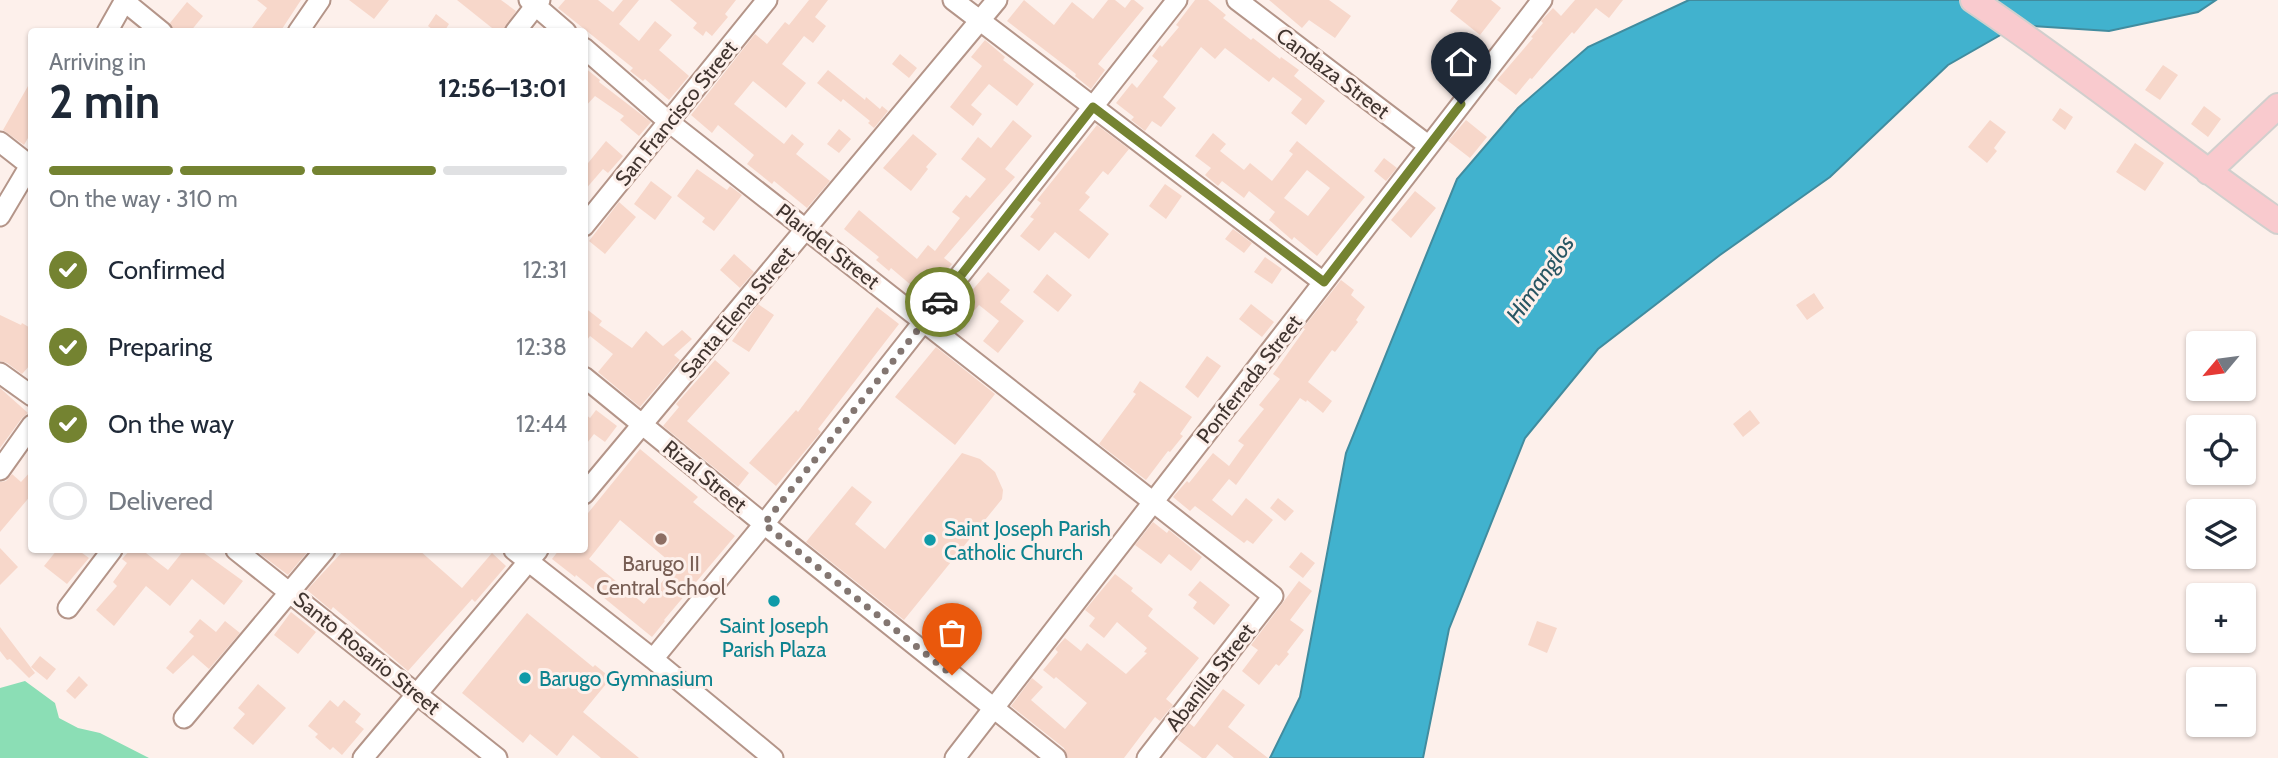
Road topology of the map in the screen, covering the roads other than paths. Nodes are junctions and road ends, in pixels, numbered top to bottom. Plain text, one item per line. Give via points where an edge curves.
1 (320, 0) edge
2 (767, 0) edge
3 (953, 0) edge
4 (997, 0) edge
5 (1177, 0) edge
6 (1237, 0) edge
7 (1542, 0) edge
8 (1973, 0) edge
9 (125, 1) edge
10 (535, 2) edge
11 (980, 20) junction
12 (109, 28) edge
13 (157, 28) edge
14 (302, 28) edge
15 (518, 28) edge
16 (562, 28) edge
17 (588, 51) edge
18 (2278, 106) edge
19 (1093, 107) junction
20 (669, 122) junction
21 (0, 142) edge
22 (1429, 146) junction
23 (28, 163) edge
24 (28, 170) edge
25 (2208, 172) junction
26 (0, 216) edge
27 (588, 221) edge
28 (2278, 221) edge
29 (806, 229) junction
30 (1324, 282) junction
31 (923, 322) junction
32 (0, 373) edge
33 (588, 380) edge
34 (28, 393) edge
35 (642, 425) junction
36 (28, 431) edge
37 (0, 470) edge
38 (588, 489) edge
39 (1153, 502) junction
40 (764, 524) junction
41 (110, 553) edge
42 (240, 553) edge
43 (323, 553) edge
44 (527, 554) edge
45 (291, 593) junction
46 (1273, 596) joint
47 (68, 608) dead end
48 (653, 659) junction
49 (418, 694) junction
50 (994, 708) junction
51 (184, 718) dead end
52 (363, 758) edge
53 (497, 758) edge
54 (773, 758) edge
55 (955, 758) edge
56 (1056, 758) edge
57 (1147, 758) edge

1 - 14 street
2 - 20 street, San Francisco Street
3 - 11 street
4 - 11 street, Santa Elena Street
5 - 19 street
6 - 22 street, Candaza Street
7 - 22 street, Ponferrada Street
8 - 25 main road
9 - 12 street
9 - 13 street
10 - 15 street
10 - 16 street
11 - 19 street
11 - 29 street, Santa Elena Street
17 - 20 street, Plaridel Street
18 - 25 main road
19 - 30 street
19 - 31 street
20 - 27 street, San Francisco Street
20 - 29 street, Plaridel Street
21 - 23 street
22 - 30 street, Ponferrada Street
24 - 26 street
25 - 28 main road
29 - 31 street, Plaridel Street
29 - 35 street, Santa Elena Street
30 - 39 street, Ponferrada Street
31 - 39 street, Plaridel Street
31 - 40 street
32 - 34 street
33 - 35 street, Rizal Street
35 - 38 street, Santa Elena Street
35 - 40 street, Rizal Street
36 - 37 street
39 - 46 street, Plaridel Street
39 - 50 street, Ponferrada Street
40 - 48 street
40 - 50 street, Rizal Street
41 - 47 street
42 - 45 street, Santo Rosario Street
43 - 45 street
44 - 48 street
44 - 49 street
45 - 49 street, Santo Rosario Street
45 - 51 street
46 - 57 street, Abanilla Street
48 - 54 street
49 - 52 street
49 - 53 street, Santo Rosario Street
50 - 55 street, Ponferrada Street
50 - 56 street, Rizal Street

